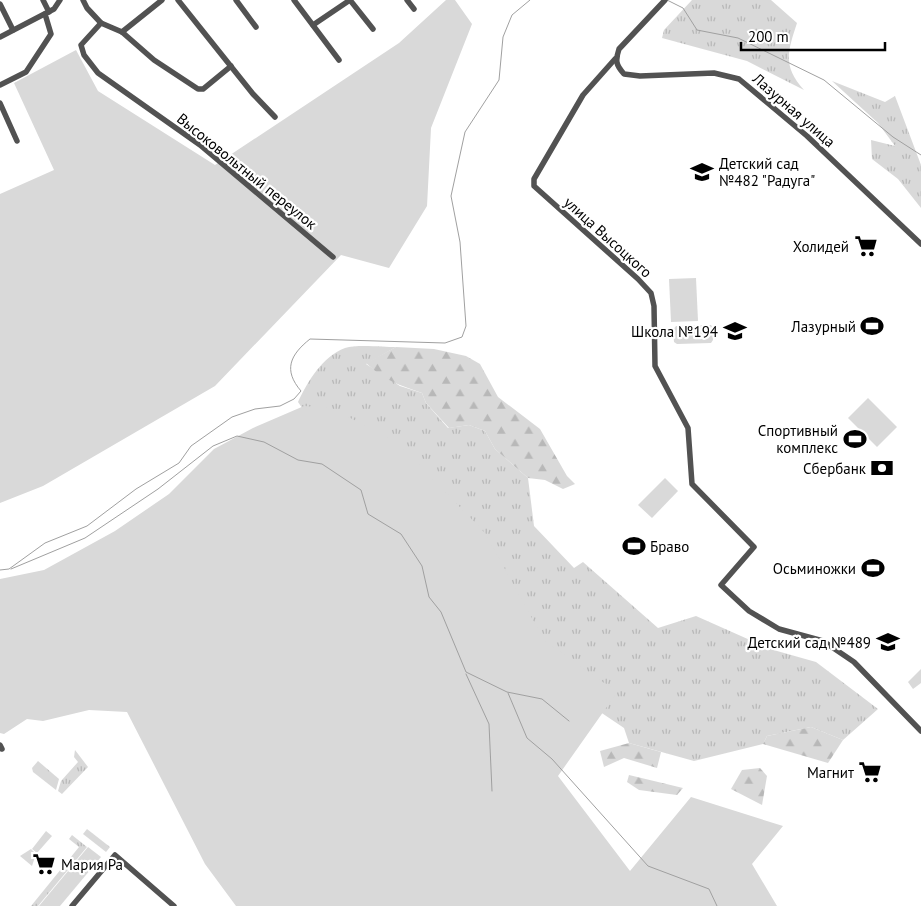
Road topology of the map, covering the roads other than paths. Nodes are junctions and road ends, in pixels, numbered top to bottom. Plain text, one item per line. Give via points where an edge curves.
1 (43, 0) edge
2 (60, 0) edge
3 (83, 0) edge
4 (162, 0) edge
5 (178, 0) edge
6 (236, 0) edge
7 (294, 0) edge
8 (350, 0) edge
9 (407, 0) edge
10 (664, 0) edge
11 (0, 4) edge
12 (414, 9) dead end
13 (47, 13) junction
14 (101, 23) junction
15 (313, 25) junction
16 (256, 27) dead end
17 (373, 29) dead end
18 (13, 30) junction
19 (122, 32) junction
20 (0, 37) edge
21 (615, 59) junction
22 (339, 60) dead end
23 (230, 66) junction
24 (0, 85) edge
25 (0, 103) edge
26 (275, 117) dead end
27 (17, 141) dead end
28 (921, 244) edge
29 (333, 258) dead end
30 (921, 730) edge
31 (72, 906) edge
32 (174, 906) edge

1 - 13 street
2 - 13 street
3 - 14 street
4 - 19 street
5 - 23 street
6 - 16 street
7 - 15 street
8 - 15 street
8 - 17 street
9 - 12 street
10 - 21 street via 619,49
11 - 18 street
13 - 18 street
13 - 24 street via 49,39 26,72
14 - 19 street
14 - 29 street, Высоковольтный переулок via 81,45 84,55 98,73 200,145
15 - 22 street
18 - 20 street
19 - 23 street via 154,60 198,89 203,90
21 - 28 street, Лазурная улица via 624,74 630,76 714,73 740,79
21 - 30 street, улица Высоцкого via 583,95 534,179 534,186 651,293 655,366 688,428 692,484 754,547 721,585 750,611 779,629 823,641 854,662
23 - 26 street
25 - 27 street
31 - 32 street via 115,855

